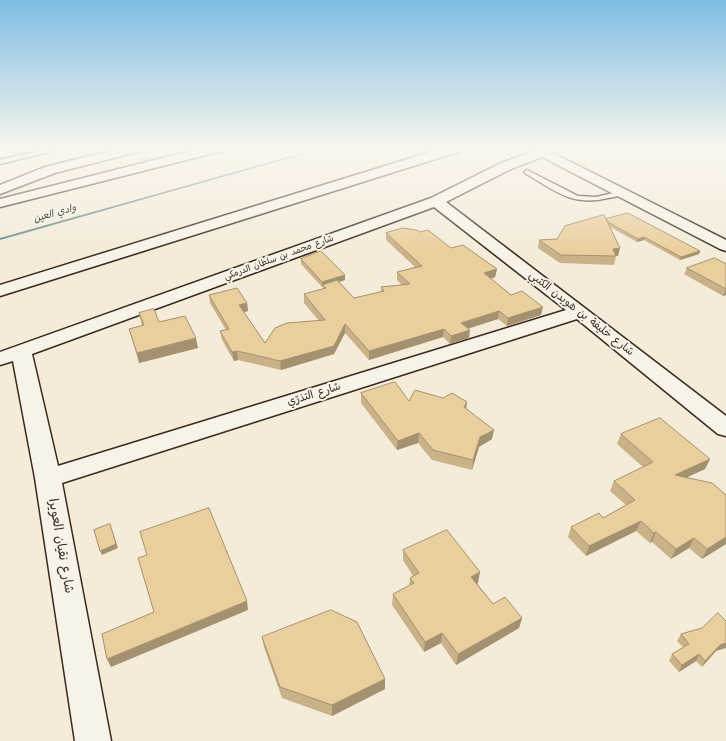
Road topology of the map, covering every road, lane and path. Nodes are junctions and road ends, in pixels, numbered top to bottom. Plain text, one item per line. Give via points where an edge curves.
1 (19, 183) edge
2 (78, 183) edge
3 (346, 183) edge
4 (473, 183) edge
5 (546, 183) edge
6 (604, 183) edge
7 (0, 190) edge
8 (622, 193) junction
9 (436, 201) junction
10 (0, 202) edge
11 (726, 246) edge
12 (0, 291) edge
13 (580, 312) junction
14 (11, 355) edge
15 (726, 428) edge
16 (48, 478) junction
17 (93, 741) edge

1 - 7 street
2 - 10 street
3 - 12 street
4 - 9 street, شارع محمد بن سلطان الدرمكي
5 - 8 lane via 578,199 593,200
6 - 8 street
8 - 11 street
9 - 13 street, شارع خليفة بن هويدن الكتبي
9 - 14 street, شارع محمد بن سلطان الدرمكي
13 - 15 street, شارع خليفة بن هويدن الكتبي
13 - 16 street, شارع التذرّي
14 - 16 street, شارع نقيان العويرا
16 - 17 street, شارع نقيان العويرا

